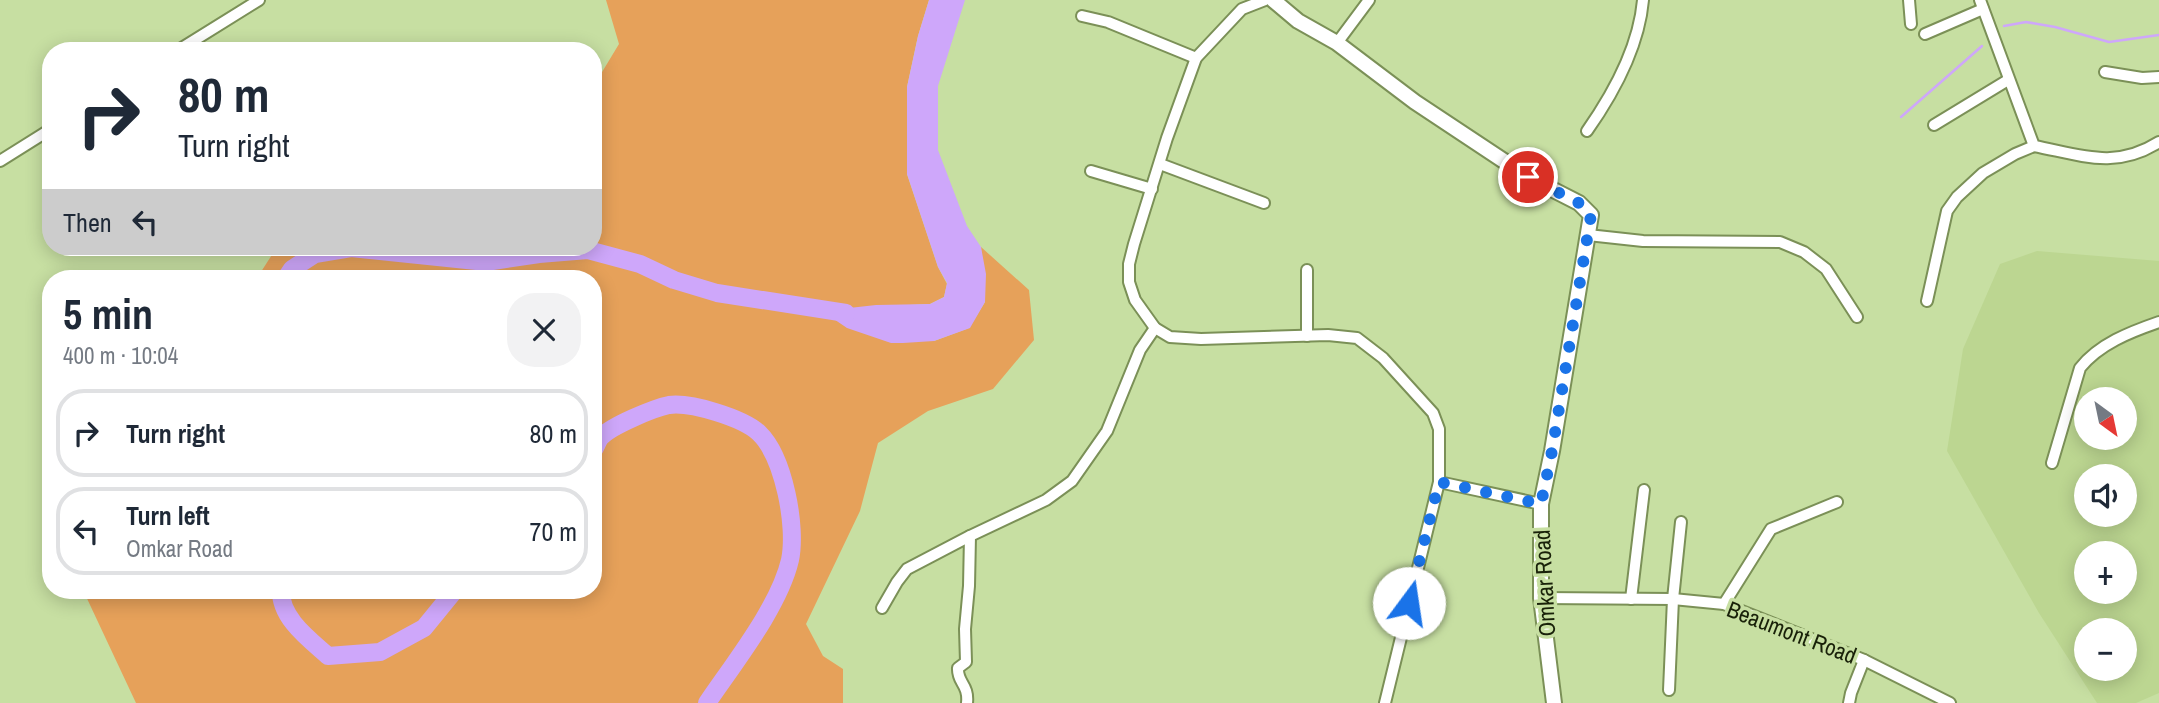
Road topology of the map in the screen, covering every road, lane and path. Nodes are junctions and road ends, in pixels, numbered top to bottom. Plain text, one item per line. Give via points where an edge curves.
1 (259, 0) edge
2 (1265, 0) edge
3 (1273, 0) edge
4 (1369, 0) edge
5 (1909, 0) edge
6 (1643, 4) edge
7 (1982, 5) edge
8 (1082, 16) dead end
9 (1911, 24) dead end
10 (1925, 34) dead end
11 (191, 42) edge
12 (1337, 43) junction
13 (1196, 58) junction
14 (2105, 72) dead end
15 (2159, 77) edge
16 (2008, 80) junction
17 (1934, 124) dead end
18 (1587, 131) dead end
19 (42, 135) edge
20 (2159, 142) edge
21 (2034, 146) junction
22 (0, 161) edge
23 (1160, 164) junction
24 (1091, 171) dead end
25 (1152, 189) junction
26 (1264, 203) dead end
27 (1588, 235) junction
28 (1307, 270) dead end
29 (1927, 301) dead end
30 (1857, 317) dead end
31 (2159, 322) edge
32 (1155, 328) junction
33 (1307, 336) junction
34 (2052, 463) dead end
35 (1439, 482) junction
36 (1644, 490) dead end
37 (1837, 502) dead end
38 (1541, 504) junction
39 (1681, 522) dead end
40 (970, 536) junction
41 (1541, 598) junction
42 (1631, 599) junction
43 (1673, 599) junction
44 (1724, 604) junction
45 (882, 608) dead end
46 (1864, 660) junction
47 (1669, 690) dead end
48 (967, 703) edge
49 (1385, 703) edge
50 (1554, 703) edge
51 (1849, 703) edge
52 (1950, 703) edge

1 - 11 street
2 - 13 street via 1242,9
3 - 12 street
4 - 12 street
5 - 9 street
6 - 18 street via 1635,38 1605,105
7 - 10 street
7 - 16 street
8 - 13 street
12 - 27 street, Omkar Road via 1415,102 1528,177 1579,203 1591,215
13 - 23 street
14 - 15 street
16 - 17 street
16 - 21 street
19 - 22 street
20 - 21 street via 2126,157 2099,159
21 - 29 street via 1983,173 1947,211
23 - 25 street
23 - 26 street
24 - 25 street
25 - 32 street via 1129,264 1129,282 1135,300
27 - 30 street via 1643,241 1780,242 1804,251 1826,269
27 - 38 street, Omkar Road
28 - 33 street
31 - 34 street via 2103,347 2080,368
32 - 33 street via 1170,337 1201,339
32 - 40 street via 1140,349 1107,431 1072,481 1046,500
33 - 35 street via 1357,338 1408,384 1433,413 1439,429
35 - 38 street
35 - 49 street
36 - 42 street
37 - 44 street via 1771,529
38 - 41 street, Omkar Road
39 - 43 street
40 - 45 street via 907,569
40 - 48 street via 965,662 957,674 968,693
41 - 42 street, Beaumont Road
41 - 50 street, Omkar Road
42 - 43 street, Beaumont Road
43 - 44 street, Beaumont Road
43 - 47 street
44 - 46 street, Beaumont Road
46 - 51 street
46 - 52 street, Beaumont Road

